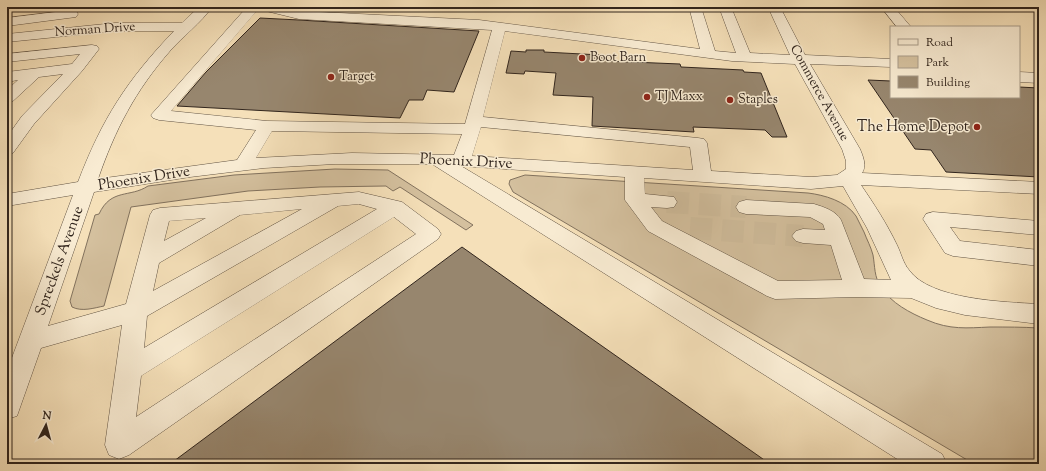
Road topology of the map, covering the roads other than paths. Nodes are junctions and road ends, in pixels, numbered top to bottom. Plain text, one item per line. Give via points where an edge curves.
1 (206, 7) edge
2 (254, 7) edge
3 (266, 7) edge
4 (695, 7) edge
5 (725, 7) edge
6 (774, 7) edge
7 (887, 7) edge
8 (77, 10) edge
9 (7, 22) edge
10 (903, 26) edge
11 (184, 27) junction
12 (500, 27) junction
13 (43, 34) junction
14 (7, 38) edge
15 (49, 53) junction
16 (709, 54) junction
17 (7, 58) edge
18 (745, 58) junction
19 (800, 60) junction
20 (890, 63) edge
21 (77, 68) junction
22 (35, 74) junction
23 (1020, 77) edge
24 (1039, 78) edge
25 (9, 90) edge
26 (474, 125) junction
27 (267, 126) junction
28 (7, 149) edge
29 (437, 159) junction
30 (461, 161) junction
31 (242, 166) junction
32 (634, 172) junction
33 (703, 176) junction
34 (847, 178) junction
35 (87, 188) junction
36 (1039, 188) edge
37 (7, 200) edge
38 (334, 200) junction
39 (635, 200) junction
40 (666, 202) tunnel mouth
41 (395, 207) junction
42 (746, 207) tunnel mouth
43 (239, 208) junction
44 (654, 226) junction
45 (690, 228) tunnel mouth
46 (1039, 228) edge
47 (837, 233) junction
48 (803, 236) tunnel mouth
49 (1039, 258) edge
50 (149, 259) junction
51 (856, 288) junction
52 (913, 289) junction
53 (136, 312) junction
54 (1039, 314) edge
55 (31, 341) junction
56 (129, 370) junction
57 (7, 407) edge
58 (932, 464) edge

1 - 11 street, Spreckels Avenue
2 - 27 street via 159,115
3 - 12 street via 299,15
4 - 16 street
5 - 18 street
6 - 19 street, Commerce Avenue
7 - 10 street
8 - 9 street
8 - 13 street
11 - 13 street, Norman Drive via 116,28
11 - 35 street, Spreckels Avenue via 136,83 116,115 97,157
12 - 16 street
12 - 26 street
13 - 14 street, Norman Drive
15 - 17 street
15 - 21 street via 92,49
15 - 22 street
16 - 18 street
18 - 19 street
19 - 20 street
19 - 34 street, Commerce Avenue via 851,149 855,170
21 - 22 street
21 - 28 street via 28,120
22 - 25 street
23 - 24 street
26 - 27 street
26 - 30 street
26 - 33 street via 698,143
27 - 31 street
29 - 30 street, Phoenix Drive
29 - 31 street, Phoenix Drive via 300,160
29 - 58 street
30 - 32 street, Phoenix Drive
31 - 35 street, Phoenix Drive via 213,168
32 - 33 street, Phoenix Drive
32 - 39 street
33 - 34 street, Phoenix Drive via 811,182 839,181
34 - 36 street, Phoenix Drive
34 - 52 street via 874,220 901,277
35 - 37 street, Phoenix Drive
35 - 55 street, Spreckels Avenue
38 - 41 street via 359,198
38 - 43 street
38 - 53 street
39 - 40 street
39 - 44 street
41 - 56 street
41 - 56 street via 431,234 119,445
42 - 47 street via 814,211 831,220
43 - 50 street
43 - 50 street via 160,215
44 - 45 street
44 - 51 street via 775,290
46 - 49 street via 934,219 953,248
47 - 48 street via 830,238
47 - 51 street
50 - 53 street
51 - 52 street
52 - 54 street via 942,301 994,310
53 - 55 street
53 - 56 street
55 - 57 street, Spreckels Avenue

